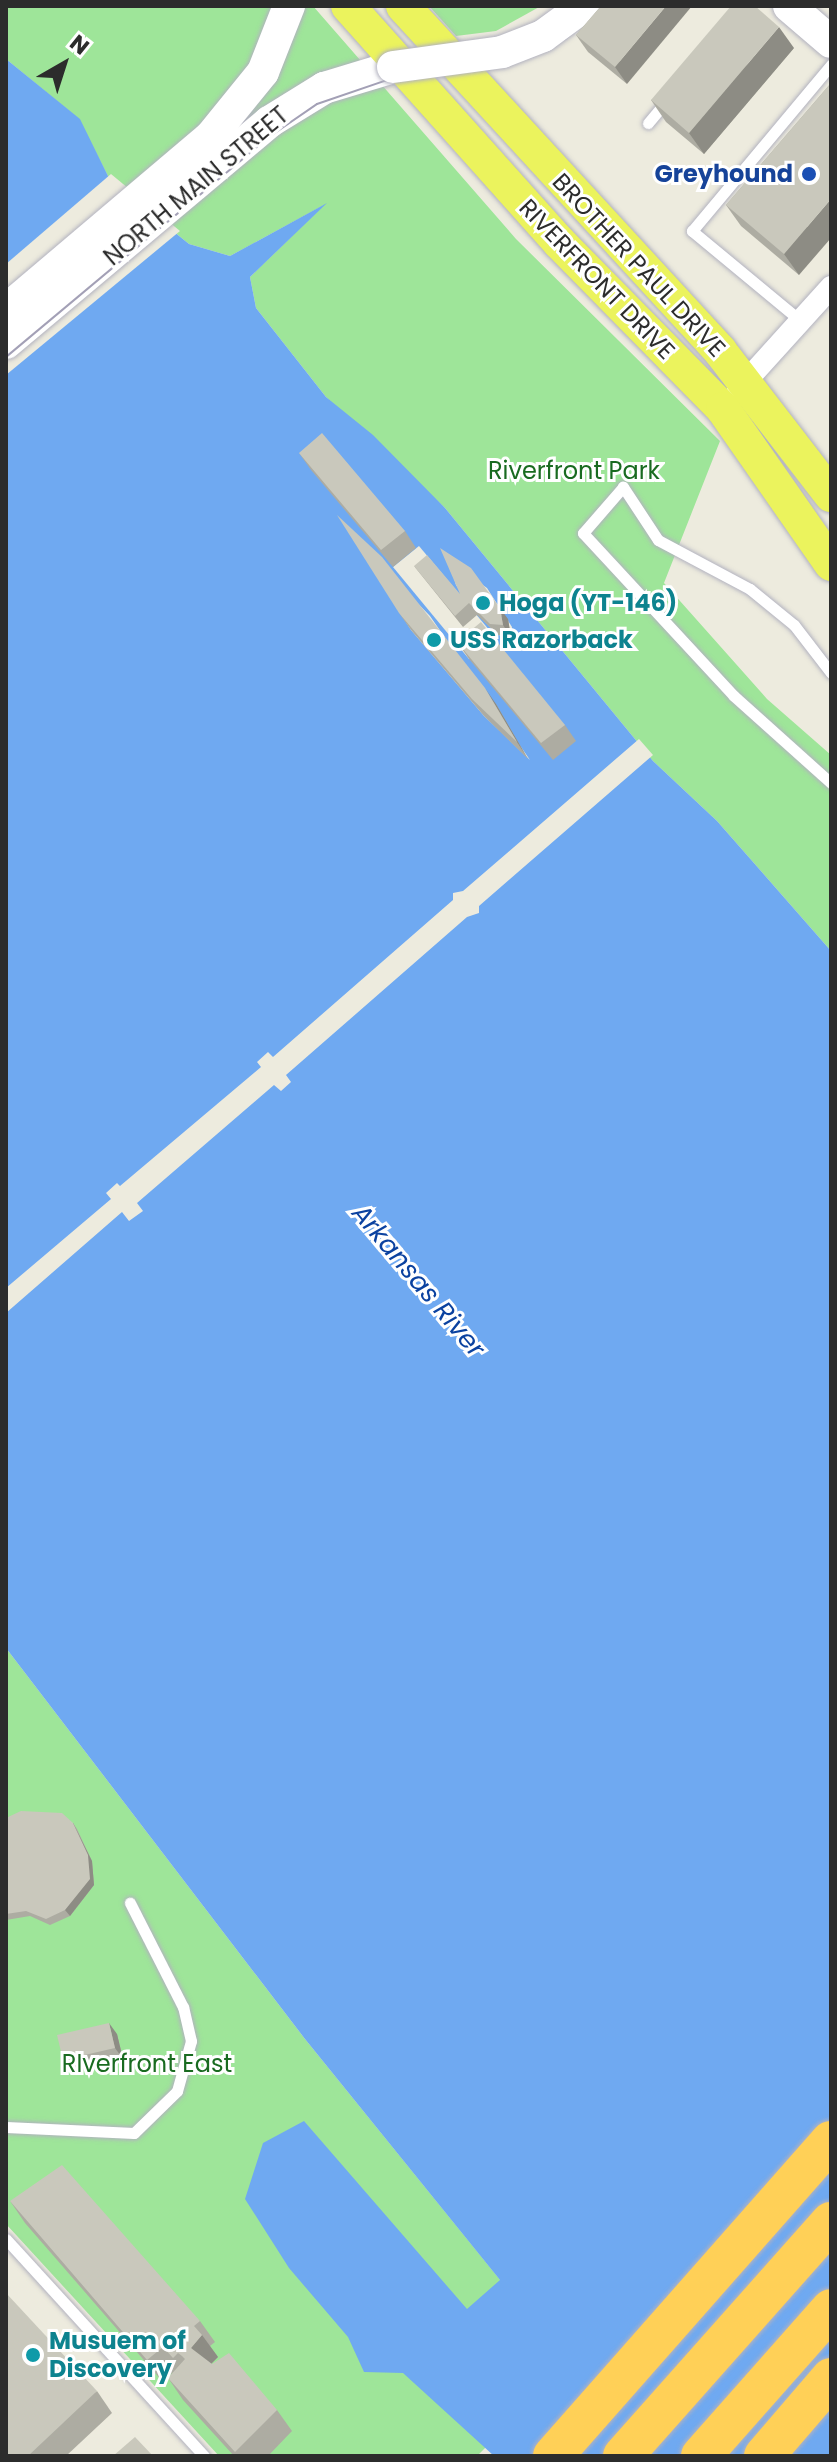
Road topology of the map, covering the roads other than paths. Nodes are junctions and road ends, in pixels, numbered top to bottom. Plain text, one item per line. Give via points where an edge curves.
1 (289, 6) edge
2 (348, 6) edge
3 (403, 6) edge
4 (584, 6) edge
5 (789, 6) edge
6 (831, 42) edge
7 (831, 65) edge
8 (679, 88) edge
9 (648, 123) dead end
10 (831, 287) edge
11 (6, 310) edge
12 (802, 322) junction
13 (6, 343) edge
14 (745, 383) junction
15 (723, 409) junction
16 (831, 495) edge
17 (831, 564) edge
18 (831, 673) edge
19 (831, 783) edge
20 (130, 1903) dead end
21 (6, 2127) edge
22 (831, 2141) edge
23 (831, 2222) edge
24 (6, 2239) edge
25 (831, 2309) edge
26 (831, 2378) edge
27 (204, 2456) edge
28 (553, 2456) edge
29 (623, 2456) edge
30 (701, 2456) edge
31 (764, 2456) edge

1 - 11 main road, NORTH MAIN STREET via 263,72 228,118
2 - 15 main road, RIVERFRONT DRIVE via 559,242
3 - 14 main road, BROTHER PAUL DRIVE
4 - 13 main road, NORTH MAIN STREET, bridge via 543,36 502,52 373,70 295,103
5 - 6 main road
7 - 12 lane via 692,231
8 - 9 lane
10 - 12 street
12 - 14 street
14 - 15 street
14 - 16 main road, BROTHER PAUL DRIVE
15 - 17 main road, RIVERFRONT DRIVE
18 - 19 lane via 794,625 750,589 647,530 623,487 583,533 734,696
20 - 21 lane via 183,2007 191,2041 177,2091 134,2133
22 - 28 highway
23 - 29 highway
24 - 27 lane
25 - 30 highway
26 - 31 highway

